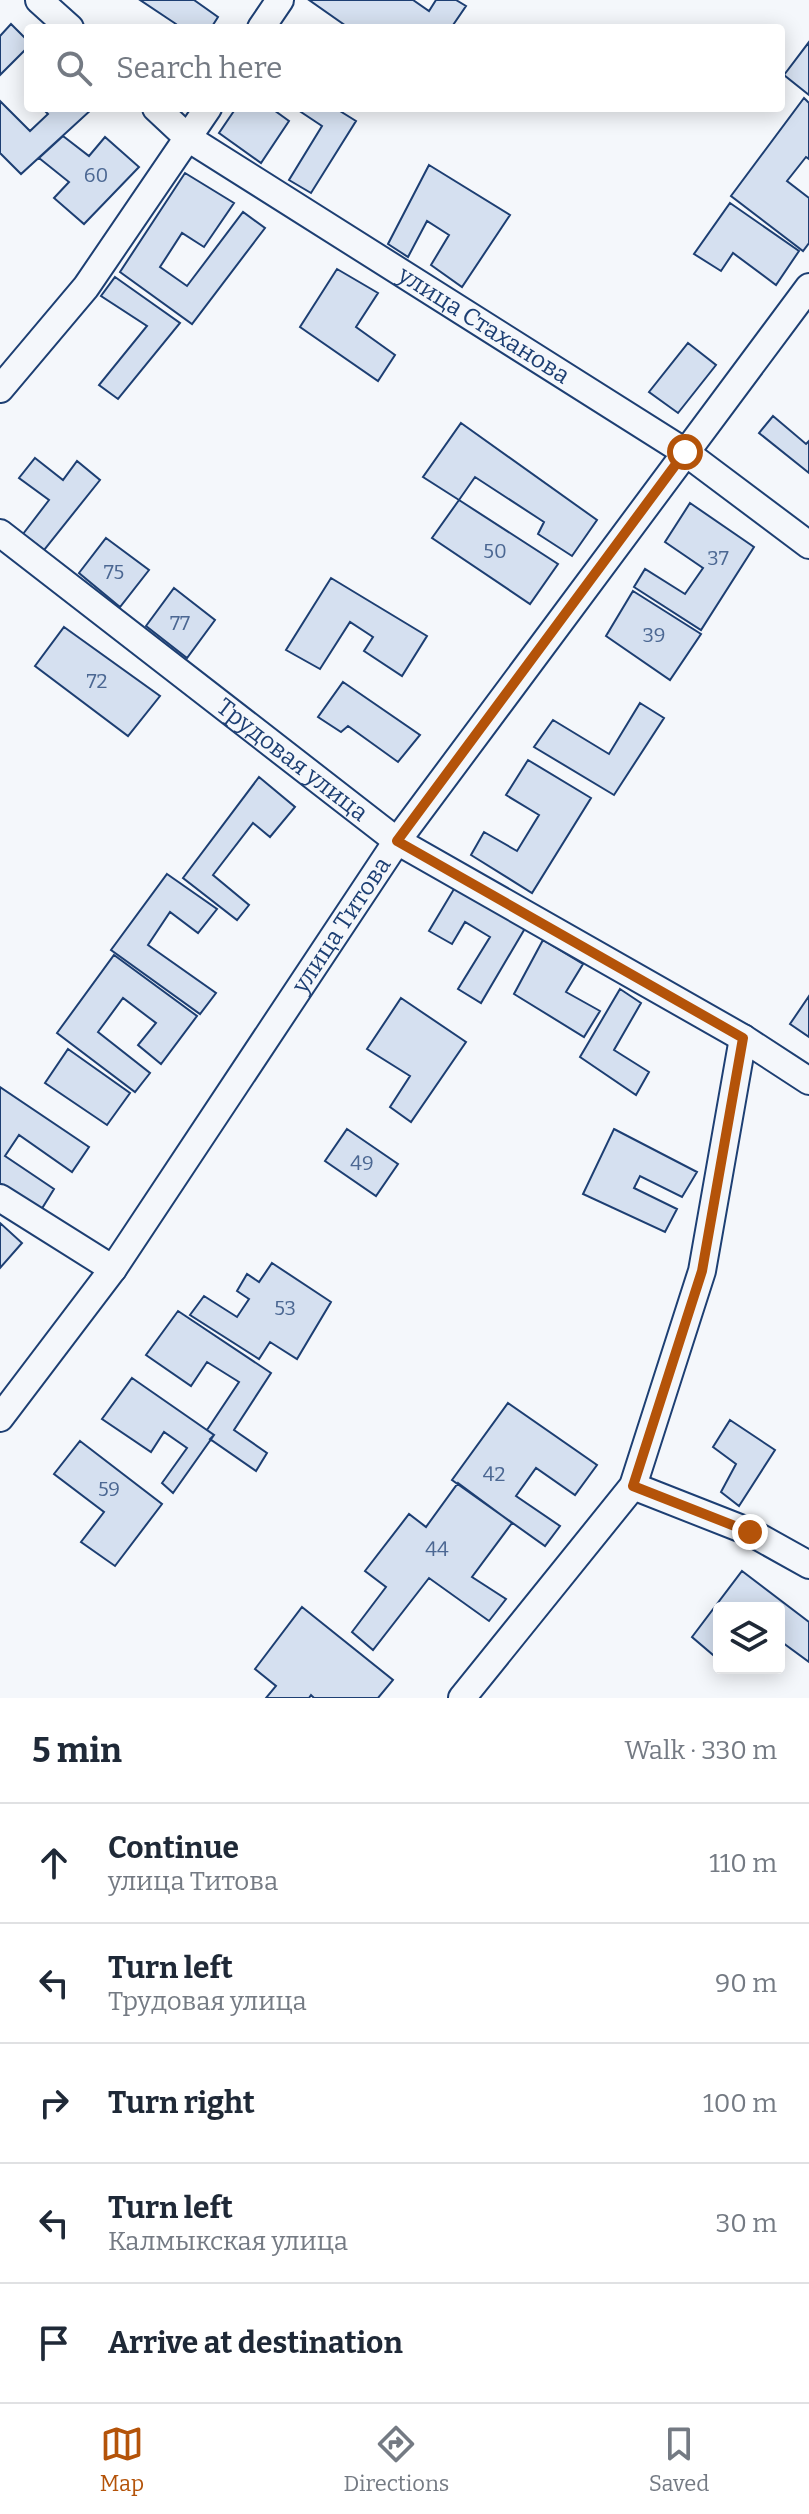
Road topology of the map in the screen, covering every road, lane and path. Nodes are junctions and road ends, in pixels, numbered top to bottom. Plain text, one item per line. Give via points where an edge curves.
1 (39, 0) edge
2 (280, 0) edge
3 (66, 24) edge
4 (264, 24) edge
5 (160, 112) edge
6 (205, 112) edge
7 (188, 138) junction
8 (809, 287) edge
9 (0, 389) edge
10 (685, 452) junction
11 (0, 533) edge
12 (809, 545) edge
13 (397, 841) junction
14 (743, 1038) junction
15 (809, 1081) edge
16 (0, 1198) edge
17 (113, 1269) junction
18 (0, 1418) edge
19 (633, 1486) junction
20 (809, 1565) edge
21 (462, 1698) edge

1 - 3 street
2 - 4 street
5 - 7 street, улица Стаханова
6 - 7 street
7 - 9 street via 86,287
7 - 10 street, улица Стаханова
8 - 10 street, улица Титова
10 - 12 street, улица Стаханова
10 - 13 street, улица Титова
11 - 13 street, Трудовая улица
13 - 14 street, Трудовая улица
13 - 17 street, улица Титова
14 - 15 street, Трудовая улица
14 - 19 street via 702,1271
16 - 17 street
17 - 18 street, улица Титова
19 - 20 street via 750,1532
19 - 21 street

